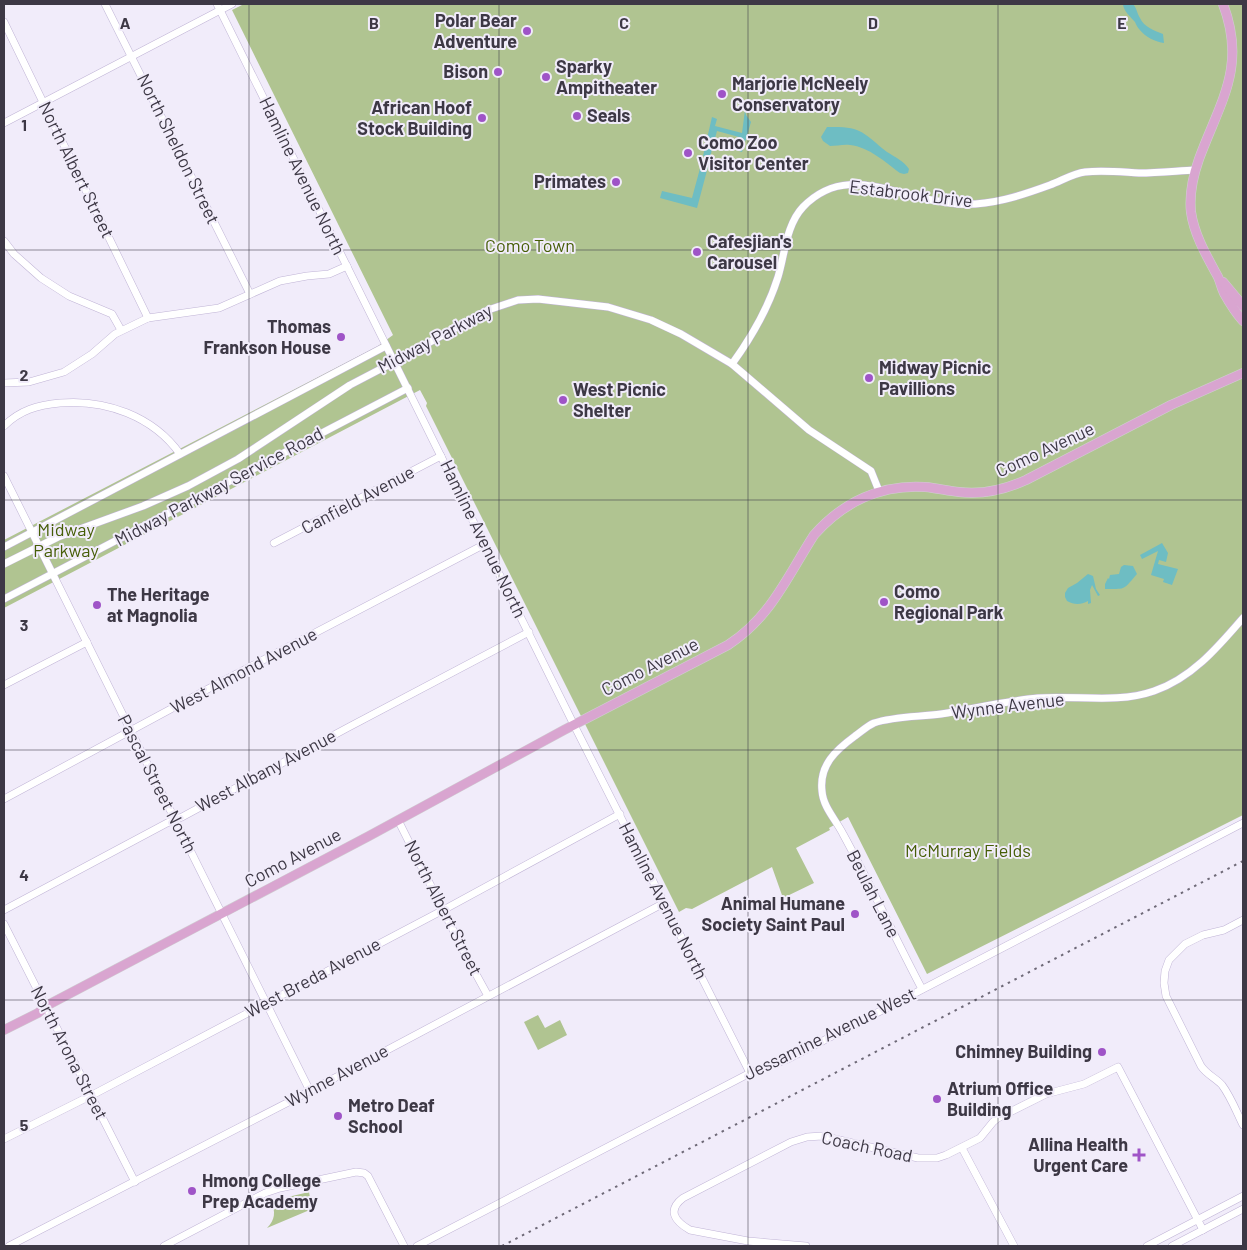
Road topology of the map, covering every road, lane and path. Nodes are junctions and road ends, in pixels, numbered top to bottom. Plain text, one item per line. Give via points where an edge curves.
1 (105, 4) edge
2 (232, 4) edge
3 (1222, 4) edge
4 (219, 7) edge
5 (4, 22) edge
6 (132, 56) junction
7 (43, 102) junction
8 (4, 123) edge
9 (1195, 170) junction
10 (4, 241) edge
11 (347, 266) junction
12 (1219, 278) junction
13 (250, 294) junction
14 (1243, 306) edge
15 (148, 318) junction
16 (1243, 321) edge
17 (121, 330) junction
18 (386, 346) junction
19 (394, 362) junction
20 (732, 364) junction
21 (1243, 373) edge
22 (4, 382) edge
23 (408, 388) junction
24 (4, 426) edge
25 (180, 454) junction
26 (441, 456) junction
27 (4, 476) edge
28 (879, 491) junction
29 (32, 532) junction
30 (274, 543) dead end
31 (485, 544) junction
32 (4, 546) edge
33 (38, 546) junction
34 (4, 564) edge
35 (52, 574) junction
36 (4, 599) edge
37 (1243, 618) edge
38 (529, 632) junction
39 (87, 642) junction
40 (4, 685) edge
41 (574, 725) junction
42 (130, 732) junction
43 (4, 798) edge
44 (823, 800) joint
45 (620, 814) junction
46 (174, 820) junction
47 (398, 820) junction
48 (1243, 824) edge
49 (664, 903) junction
50 (4, 910) edge
51 (442, 910) junction
52 (221, 914) junction
53 (1243, 920) edge
54 (4, 924) edge
55 (922, 989) junction
56 (488, 996) junction
57 (266, 1002) junction
58 (46, 1006) junction
59 (4, 1024) edge
60 (4, 1030) edge
61 (750, 1073) junction
62 (310, 1091) junction
63 (90, 1095) junction
64 (1243, 1125) edge
65 (4, 1139) edge
66 (962, 1148) junction
67 (135, 1182) junction
68 (1243, 1196) edge
69 (1243, 1210) edge
70 (1198, 1220) junction
71 (1203, 1230) junction
72 (9, 1246) edge
73 (164, 1246) edge
74 (404, 1246) edge
75 (417, 1246) edge
76 (806, 1246) edge
77 (1014, 1246) edge
78 (1147, 1246) edge
79 (1172, 1246) edge

1 - 6 street, North Sheldon Street
2 - 4 street
3 - 9 main road via 1233,30 1235,62 1225,100
4 - 6 street
4 - 11 street, Hamline Avenue North
5 - 7 street, North Albert Street
6 - 7 street
6 - 13 street, North Sheldon Street
7 - 8 street
7 - 15 street, North Albert Street
9 - 12 main road via 1191,195 1193,224
9 - 20 street, Estabrook Drive via 1084,172 1000,201 973,204 936,200 872,185 854,184 824,190 795,218 768,304
10 - 17 street via 41,278 70,296 112,314
11 - 13 street via 329,274 280,281
11 - 18 street, Hamline Avenue North
12 - 14 main road
12 - 16 main road
13 - 15 street via 219,308
15 - 17 street
17 - 22 street via 64,372 29,382
18 - 19 street, Hamline Avenue North
18 - 25 street
19 - 20 street, Midway Parkway via 488,310 508,302 538,299 608,307 651,320
19 - 23 street, Hamline Avenue North
19 - 33 street, Midway Parkway via 336,393 254,449 195,482 143,506
20 - 28 street, Midway Parkway via 809,430 871,471
21 - 28 main road, Como Avenue via 1179,401 1026,480 1002,489 966,493 916,487
23 - 26 street, Hamline Avenue North
23 - 35 street, Midway Parkway Service Road
24 - 25 street via 31,407 94,404 121,410 145,422
25 - 29 street
26 - 30 street, Canfield Avenue
26 - 31 street, Hamline Avenue North
27 - 29 street, Pascal Street North
28 - 41 main road, Como Avenue via 849,504 822,526 764,614 742,636
29 - 32 street
29 - 33 street, Pascal Street North
31 - 38 street, Hamline Avenue North
31 - 42 street, West Almond Avenue
33 - 34 street, Midway Parkway
33 - 35 street, Pascal Street North
35 - 36 street, Midway Parkway Service Road
35 - 39 street, Pascal Street North
37 - 44 street, Wynne Avenue via 1192,671 1169,685 1140,695 1038,698 872,724 842,746 827,762 821,781
38 - 41 street, Hamline Avenue North
38 - 46 street, West Albany Avenue
39 - 40 street
39 - 42 street, Pascal Street North
41 - 45 street, Hamline Avenue North
41 - 47 main road, Como Avenue
42 - 43 street, West Almond Avenue
42 - 46 street, Pascal Street North
44 - 55 street, Beulah Lane
45 - 49 street, Hamline Avenue North
45 - 51 street, West Breda Avenue
46 - 50 street, West Albany Avenue
46 - 52 street, Pascal Street North
47 - 51 street, North Albert Street
47 - 52 main road, Como Avenue
48 - 55 street, Jessamine Avenue West
49 - 56 street, Wynne Avenue
49 - 61 street, Hamline Avenue North
51 - 56 street, North Albert Street
51 - 57 street, West Breda Avenue
52 - 57 street, Pascal Street North
52 - 58 main road, Como Avenue
53 - 64 street via 1219,932 1203,935 1178,950 1167,966 1164,983 1169,1004 1201,1066 1224,1089
54 - 58 street, North Arona Street
55 - 61 street, Jessamine Avenue West via 788,1059
56 - 62 street, Wynne Avenue
57 - 62 street, Pascal Street North
57 - 63 street, West Breda Avenue
58 - 59 main road, Como Avenue
58 - 60 main road, Como Avenue
58 - 63 street, North Arona Street
61 - 75 street, Jessamine Avenue West
62 - 67 street, Wynne Avenue
63 - 65 street, West Breda Avenue
63 - 67 street, North Arona Street
66 - 70 street, Coach Road via 980,1138 998,1118 1046,1094 1084,1084 1118,1067
66 - 76 street, Coach Road via 937,1158 921,1159 830,1138 808,1137 791,1142 677,1202 674,1213 682,1225 698,1232
66 - 77 street
67 - 72 street, Wynne Avenue
68 - 70 street
69 - 71 street
70 - 71 street
70 - 78 street
71 - 79 street
73 - 74 street via 265,1193 356,1172 368,1176

